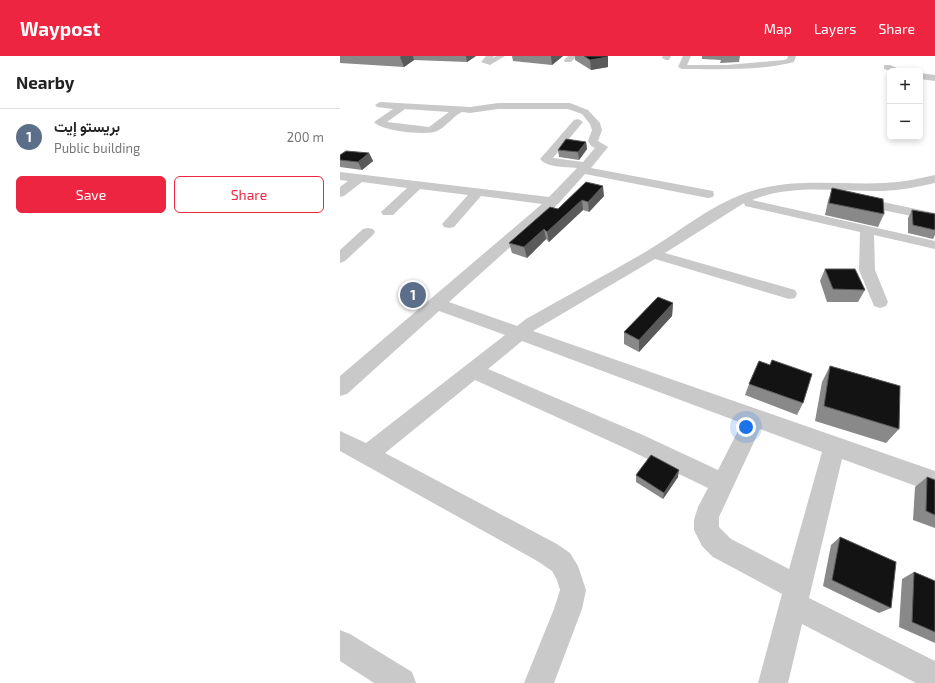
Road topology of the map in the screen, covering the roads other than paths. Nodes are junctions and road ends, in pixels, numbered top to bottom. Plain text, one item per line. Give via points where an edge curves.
1 (490, 56) edge
2 (501, 56) edge
3 (687, 56) edge
4 (792, 56) edge
5 (887, 67) dead end
6 (890, 68) edge
7 (923, 76) edge
8 (935, 78) edge
9 (380, 105) dead end
10 (403, 106) junction
11 (459, 110) junction
12 (578, 122) dead end
13 (585, 168) junction
14 (340, 176) edge
15 (358, 179) junction
16 (935, 179) edge
17 (417, 185) junction
18 (478, 192) junction
19 (815, 192) dead end
20 (340, 193) edge
21 (708, 194) dead end
22 (553, 201) junction
23 (750, 203) dead end
24 (388, 212) dead end
25 (935, 217) edge
26 (450, 224) dead end
27 (867, 230) junction
28 (368, 232) dead end
29 (935, 245) edge
30 (653, 254) junction
31 (340, 258) edge
32 (789, 294) dead end
33 (880, 302) dead end
34 (437, 304) junction
35 (519, 332) junction
36 (472, 370) junction
37 (349, 371) edge
38 (340, 388) edge
39 (755, 419) junction
40 (340, 440) edge
41 (834, 447) junction
42 (368, 454) junction
43 (935, 482) edge
44 (723, 484) junction
45 (796, 597) junction
46 (340, 644) edge
47 (935, 678) edge
48 (401, 683) edge
49 (539, 683) edge
50 (773, 683) edge

1 - 2 street via 485,62 490,63
3 - 4 street via 682,68 784,62 791,60
5 - 6 street
7 - 8 street
9 - 10 street
10 - 11 street
10 - 11 street via 379,122 388,126 430,130
11 - 13 street via 548,105 579,109 595,123 597,130 593,141 602,147
12 - 13 street via 546,159
13 - 21 street
13 - 22 street
14 - 15 street
15 - 17 street
15 - 20 street
16 - 30 street via 916,184 879,187 806,185 760,191 734,202
17 - 18 street
17 - 24 street
18 - 22 street
18 - 26 street
19 - 25 street
22 - 34 street
23 - 27 street
27 - 29 street
27 - 33 street via 867,270
28 - 31 street
30 - 32 street
30 - 35 street
34 - 35 street
34 - 37 street
35 - 36 street
35 - 39 street
36 - 42 street
36 - 44 street
37 - 38 street
39 - 41 street
39 - 44 street
40 - 42 street
41 - 43 street
41 - 45 street
42 - 49 street via 561,562 569,575 573,590
44 - 45 street via 705,524 712,541
45 - 47 street
45 - 50 street
46 - 48 street

